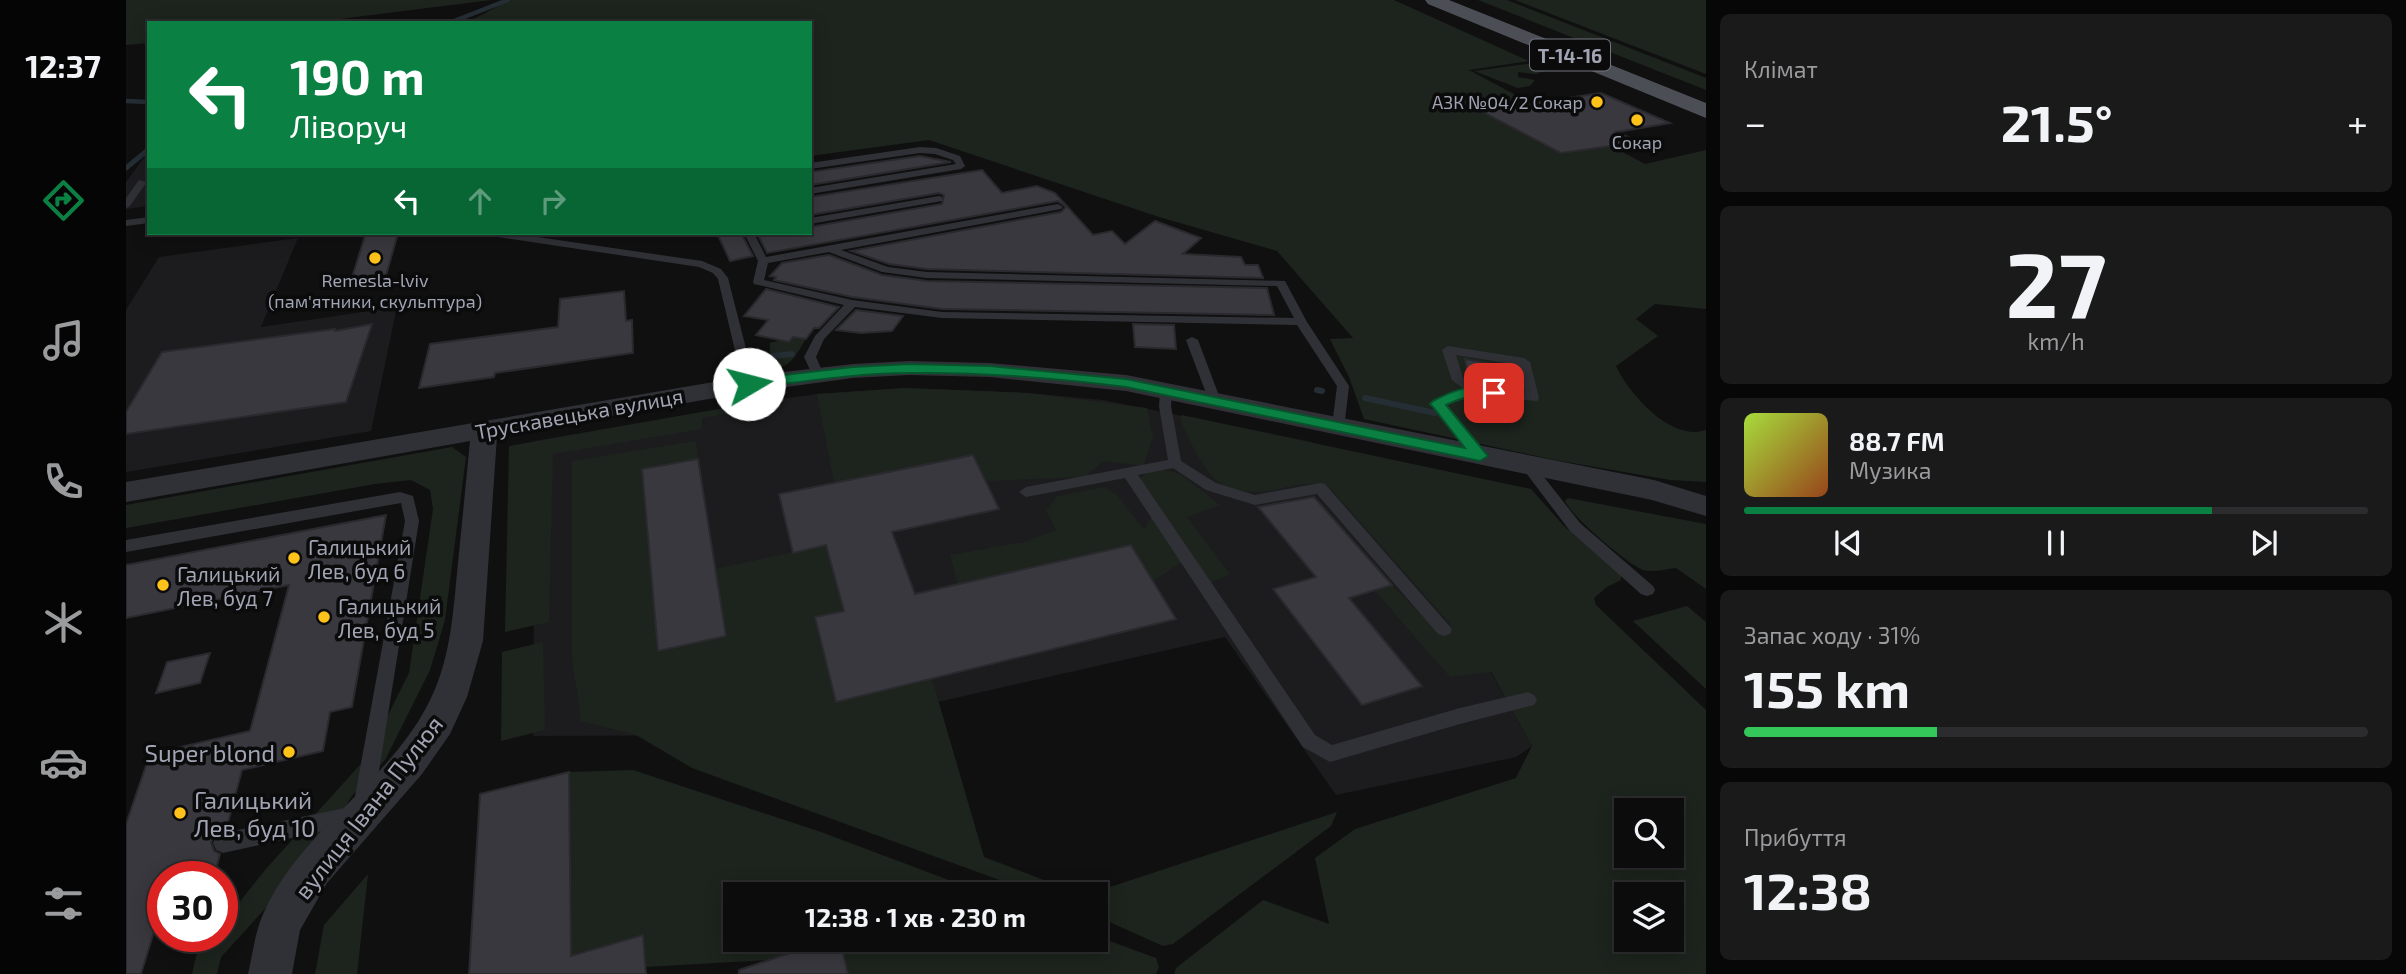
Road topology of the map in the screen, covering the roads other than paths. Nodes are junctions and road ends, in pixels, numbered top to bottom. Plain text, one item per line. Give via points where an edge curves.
1 (1434, 0) edge
2 (1454, 0) edge
3 (1706, 101) edge
4 (1706, 111) edge
5 (812, 166) edge
6 (142, 182) dead end
7 (812, 191) edge
8 (939, 199) dead end
9 (126, 205) edge
10 (1058, 207) dead end
11 (147, 220) edge
12 (812, 221) edge
13 (126, 223) edge
14 (504, 235) edge
15 (750, 235) edge
16 (830, 249) junction
17 (763, 261) junction
18 (852, 303) junction
19 (1301, 321) junction
20 (1192, 340) dead end
21 (818, 375) junction
22 (749, 384) junction
23 (1475, 390) junction
24 (1166, 392) junction
25 (1215, 401) junction
26 (1339, 426) junction
27 (484, 430) junction
28 (1480, 456) junction
29 (1175, 463) junction
30 (1528, 466) junction
31 (1129, 473) junction
32 (1654, 490) junction
33 (126, 492) edge
34 (1026, 492) dead end
35 (1706, 493) edge
36 (1706, 506) edge
37 (126, 546) edge
38 (1647, 590) dead end
39 (1444, 629) dead end
40 (1528, 700) dead end
41 (362, 813) junction
42 (223, 843) dead end
43 (270, 974) edge

1 - 4 main road, Т-14-16
2 - 3 main road, Т-14-16
5 - 7 lane via 920,150 957,158 961,166
6 - 9 lane
8 - 12 lane
10 - 16 lane
11 - 13 lane
14 - 22 lane via 713,268 723,278
15 - 17 lane
16 - 17 lane
16 - 19 lane via 886,270 926,275 1281,283
17 - 18 lane via 758,282
18 - 19 lane via 942,314
18 - 21 lane via 820,338 810,357
19 - 26 lane via 1343,386
20 - 25 lane
21 - 22 street, Трускавецька вулиця
21 - 24 street, Трускавецька вулиця via 909,368 990,370 1126,383
22 - 27 street, Трускавецька вулиця
23 - 23 lane via 1498,394 1533,398 1524,362 1448,350 1458,380
23 - 28 lane via 1438,404
24 - 25 street, Трускавецька вулиця
24 - 29 lane
25 - 26 street, Трускавецька вулиця
26 - 28 street, Трускавецька вулиця
27 - 33 street, Трускавецька вулиця
27 - 41 street, вулиця Івана Пулюя via 467,641 450,697 409,762
28 - 30 street, Трускавецька вулиця
29 - 31 lane
29 - 39 lane via 1211,487 1255,500 1320,488
30 - 32 street, Трускавецька вулиця
30 - 38 lane via 1575,527
31 - 34 lane
31 - 40 lane via 1309,741 1331,754
32 - 35 street, Трускавецька вулиця
32 - 36 street, Трускавецька вулиця
37 - 41 lane via 400,497 408,500 412,522
41 - 42 lane
41 - 43 street, вулиця Івана Пулюя via 313,869 280,924

